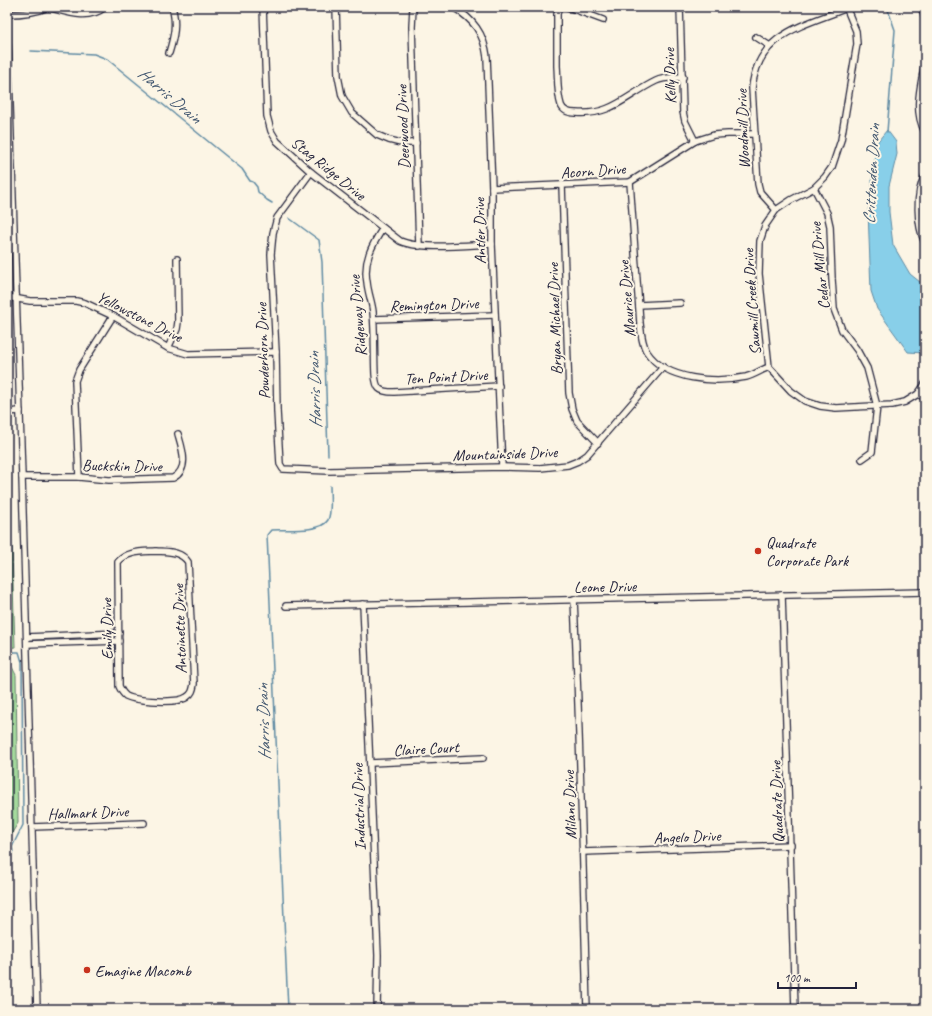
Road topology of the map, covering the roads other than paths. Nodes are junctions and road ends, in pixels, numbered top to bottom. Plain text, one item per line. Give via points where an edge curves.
1 (48, 7) edge
2 (105, 7) edge
3 (172, 7) edge
4 (263, 7) edge
5 (336, 7) edge
6 (413, 7) edge
7 (453, 7) edge
8 (559, 7) edge
9 (568, 7) edge
10 (680, 7) edge
11 (921, 7) edge
12 (846, 8) edge
13 (7, 13) edge
14 (925, 18) edge
15 (602, 20) dead end
16 (756, 37) dead end
17 (770, 46) junction
18 (169, 53) dead end
19 (925, 62) edge
20 (683, 77) junction
21 (922, 93) edge
22 (925, 132) edge
23 (755, 134) junction
24 (695, 141) junction
25 (416, 142) junction
26 (9, 154) edge
27 (9, 163) edge
28 (312, 172) junction
29 (925, 176) edge
30 (630, 182) junction
31 (562, 185) junction
32 (492, 188) junction
33 (814, 188) junction
34 (776, 210) junction
35 (383, 228) junction
36 (925, 243) edge
37 (492, 244) junction
38 (419, 246) junction
39 (177, 260) dead end
40 (7, 297) edge
41 (17, 299) junction
42 (680, 303) dead end
43 (639, 305) junction
44 (495, 315) junction
45 (113, 316) junction
46 (374, 319) junction
47 (168, 348) junction
48 (276, 352) junction
49 (662, 367) junction
50 (769, 367) junction
51 (925, 384) edge
52 (499, 386) junction
53 (394, 392) joint
54 (918, 394) junction
55 (925, 398) edge
56 (877, 406) junction
57 (20, 411) junction
58 (7, 412) edge
59 (178, 434) dead end
60 (598, 443) junction
61 (862, 459) dead end
62 (502, 467) junction
63 (354, 470) joint
64 (22, 477) junction
65 (79, 477) junction
66 (190, 574) joint
67 (925, 592) edge
68 (782, 595) junction
69 (574, 600) junction
70 (363, 604) junction
71 (286, 606) dead end
72 (118, 634) junction
73 (77, 635) junction
74 (27, 637) junction
75 (119, 641) junction
76 (78, 642) junction
77 (27, 644) junction
78 (119, 686) joint
79 (483, 758) dead end
80 (370, 763) junction
81 (144, 823) dead end
82 (32, 827) junction
83 (791, 845) junction
84 (583, 852) junction
85 (37, 1009) edge
86 (377, 1009) edge
87 (587, 1009) edge
88 (796, 1009) edge

1 - 2 street via 83,15 98,12
1 - 13 street via 38,12
3 - 18 street via 175,17 174,34
4 - 28 street, Stag Ridge Drive via 268,116 271,131 277,141
5 - 25 street via 338,76 342,96 352,113 377,135 401,143
6 - 25 street, Deerwood Drive
7 - 32 street, Antler Drive via 469,18 480,32 486,48
8 - 20 street via 558,84 560,104 567,111 588,114 602,111 612,108 657,80
9 - 15 street
10 - 20 street, Kelly Drive
11 - 14 street
12 - 17 street, Woodmill Drive via 788,32
12 - 33 street, Sawmill Creek Drive via 856,31 857,44 843,129 832,167
13 - 26 street
16 - 17 street
17 - 23 street, Woodmill Drive via 763,54 754,75 752,88
19 - 21 street
20 - 24 street, Kelly Drive via 683,112
21 - 22 street via 918,113
23 - 24 street, Acorn Drive via 714,135
23 - 34 street, Woodmill Drive via 760,192
24 - 30 street, Acorn Drive
25 - 38 street, Deerwood Drive
26 - 27 street
27 - 41 street
28 - 35 street, Stag Ridge Drive
28 - 48 street, Powderhorn Drive via 277,218 273,233 271,254
29 - 36 street via 919,197 919,225
30 - 31 street, Acorn Drive
30 - 43 street, Maurice Drive
31 - 32 street, Acorn Drive
31 - 60 street, Bryan Michael Drive via 569,392 572,409 578,421
32 - 37 street, Antler Drive
33 - 34 street, Sawmill Creek Drive
33 - 56 street, Cedar Mill Drive via 827,213 830,226 834,308 842,330 867,368
34 - 50 street, Sawmill Creek Drive via 762,234 759,252
35 - 38 street, Stag Ridge Drive via 406,244
35 - 46 street, Ridgeway Drive via 372,246 366,269
37 - 38 street, Stag Ridge Drive
37 - 44 street, Antler Drive
39 - 47 street via 178,322
40 - 41 street, Yellowstone Drive
41 - 45 street, Yellowstone Drive via 80,301
41 - 57 street
42 - 43 street
43 - 49 street, Maurice Drive via 642,339 647,353
44 - 46 street, Remington Drive
44 - 52 street, Antler Drive
45 - 47 street, Yellowstone Drive
45 - 65 street via 79,370 75,381
46 - 53 street, Ridgeway Drive via 375,383 384,392
47 - 48 street, Yellowstone Drive via 188,354
48 - 63 street, Powderhorn Drive via 280,464 283,469
49 - 50 street, Maurice Drive via 700,380 748,377
49 - 60 street, Mountainside Drive
50 - 56 street, Sawmill Creek Drive via 791,391 805,401 836,408
51 - 54 street
52 - 53 street, Ten Point Drive
52 - 62 street, Antler Drive
54 - 55 street
54 - 56 street, Sawmill Creek Drive via 905,402
56 - 61 street via 872,452
57 - 58 street
57 - 64 street
59 - 65 street, Buckskin Drive via 184,460 181,471 173,478 109,480
60 - 62 street, Mountainside Drive via 587,455 568,465 540,468
62 - 63 street, Mountainside Drive
64 - 65 street, Buckskin Drive
64 - 74 street
66 - 72 street, Emily Drive via 185,558 172,552 127,555 121,558 118,562
66 - 78 street, Antoinette Drive via 194,684 192,693 177,701 139,699 124,695
67 - 68 street, Leone Drive
68 - 69 street, Leone Drive
68 - 83 street, Quadrate Drive
69 - 70 street, Leone Drive
69 - 84 street, Milano Drive
70 - 71 street, Leone Drive
70 - 80 street, Industrial Drive
72 - 73 street
72 - 75 street, Emily Drive
73 - 74 street
73 - 76 street
74 - 77 street
75 - 76 street
75 - 78 street, Emily Drive
76 - 77 street
77 - 82 street
79 - 80 street, Claire Court
80 - 86 street, Industrial Drive via 378,955
81 - 82 street, Hallmark Drive
82 - 85 street
83 - 84 street, Angelo Drive
83 - 88 street, Quadrate Drive
84 - 87 street, Milano Drive

